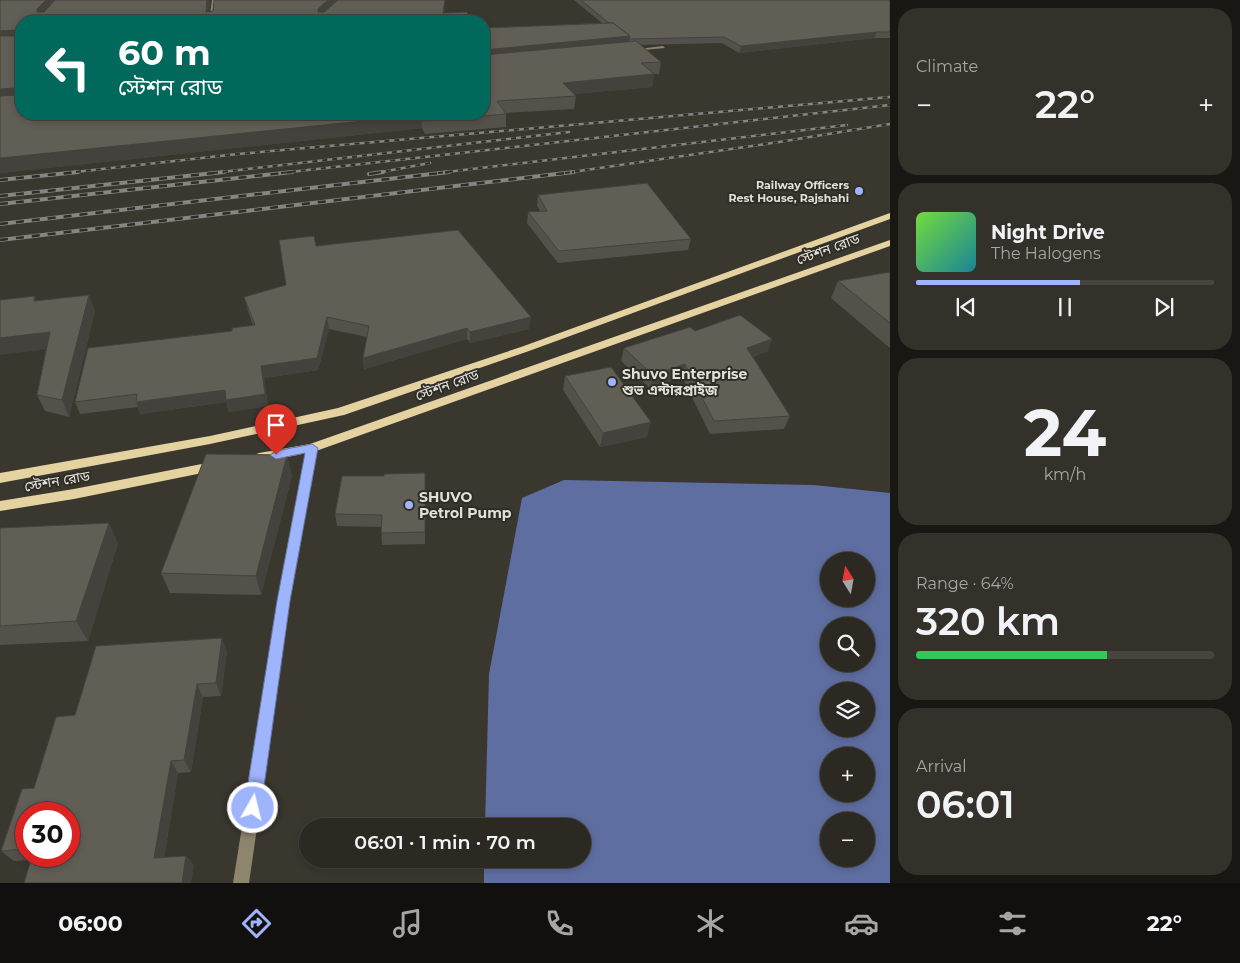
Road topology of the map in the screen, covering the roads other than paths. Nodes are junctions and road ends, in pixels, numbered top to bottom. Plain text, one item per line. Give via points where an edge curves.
1 (214, 0) edge
2 (212, 15) edge
3 (663, 47) edge
4 (621, 52) edge
5 (890, 216) edge
6 (890, 243) edge
7 (312, 448) junction
8 (246, 461) edge
9 (226, 464) edge
10 (0, 478) edge
11 (0, 506) edge
12 (242, 883) edge

1 - 2 street
3 - 4 street
5 - 10 main road, স্টেশন রোড via 525,349 340,412 210,440
6 - 7 main road, স্টেশন রোড
7 - 8 main road, স্টেশন রোড
7 - 12 street via 284,601
9 - 11 main road, স্টেশন রোড

